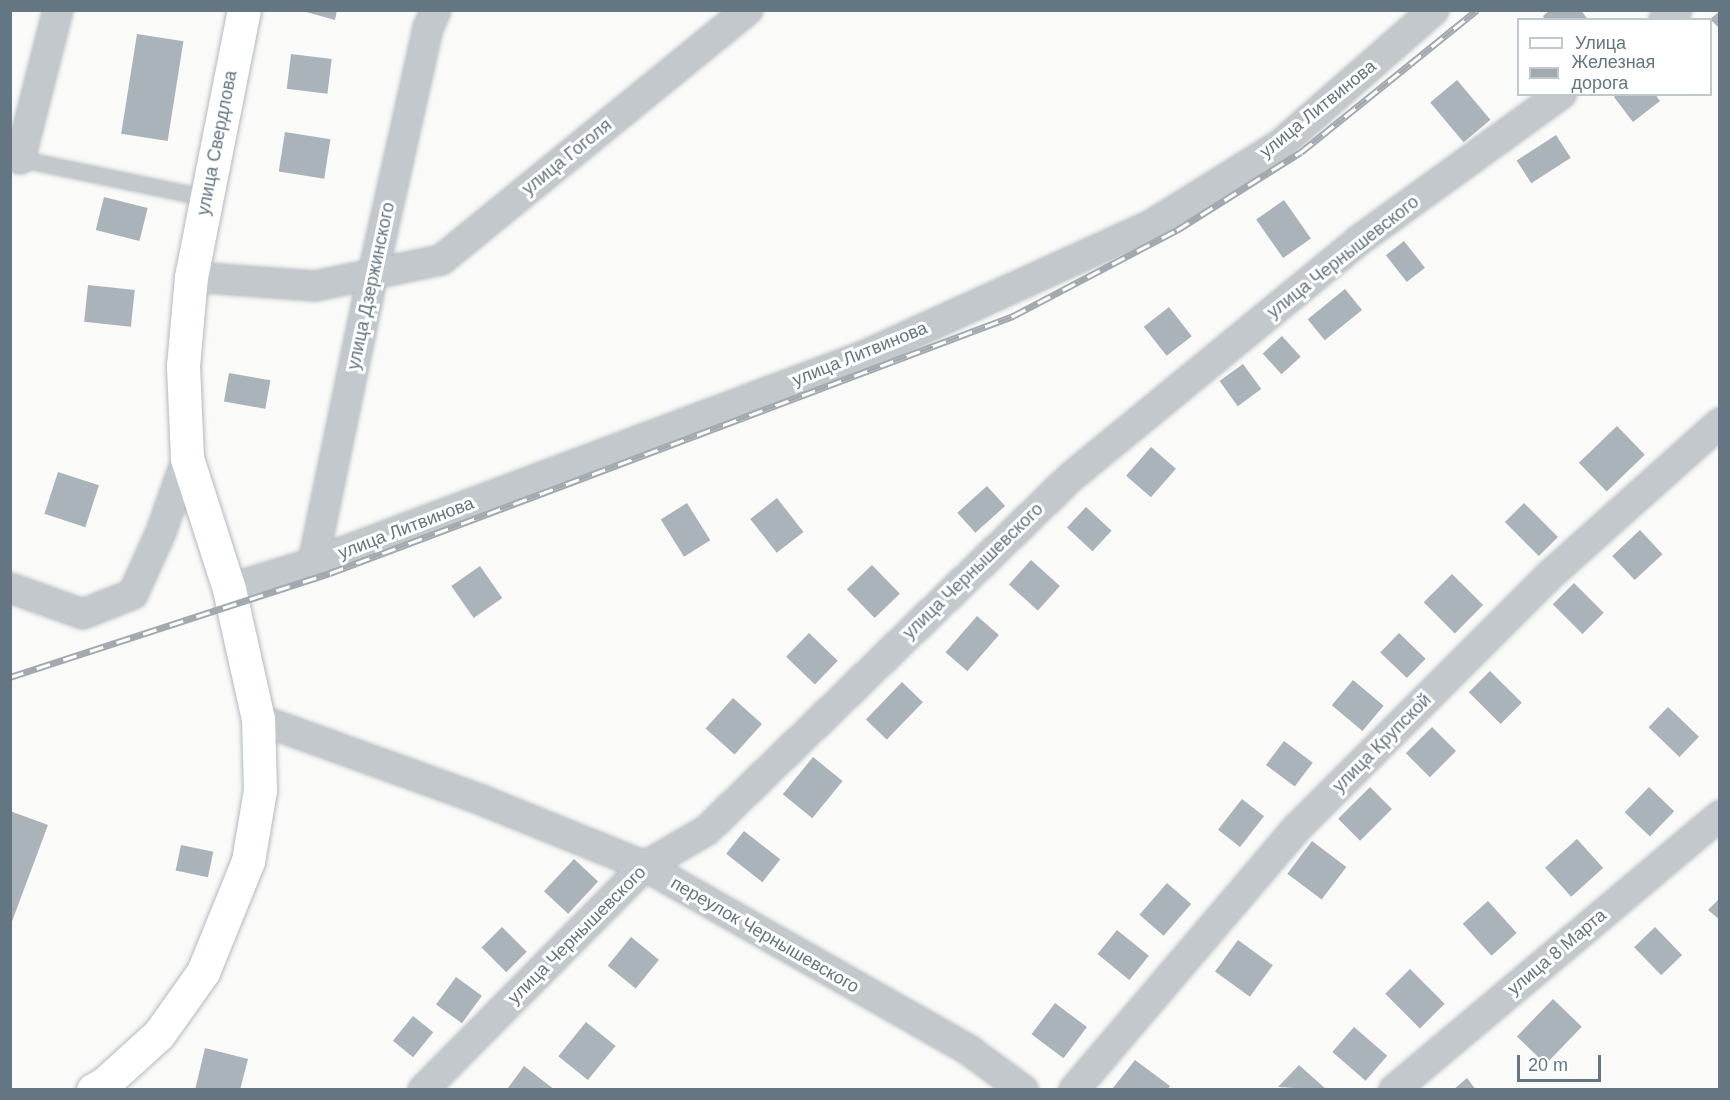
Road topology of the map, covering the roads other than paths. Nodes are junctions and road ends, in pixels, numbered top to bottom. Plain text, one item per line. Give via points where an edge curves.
1 (58, 10) edge
2 (244, 10) edge
3 (436, 10) edge
4 (748, 10) edge
5 (1434, 10) edge
6 (1558, 96) edge
7 (20, 159) joint
8 (206, 198) junction
9 (373, 274) junction
10 (191, 277) junction
11 (1719, 423) edge
12 (187, 458) junction
13 (313, 563) junction
14 (10, 588) edge
15 (229, 589) junction
16 (258, 719) junction
17 (1719, 815) edge
18 (645, 866) junction
19 (101, 1088) edge
20 (423, 1089) edge
21 (1023, 1089) edge
22 (1074, 1089) edge
23 (1394, 1089) edge

1 - 7 street
2 - 8 street, улица Свердлова
3 - 9 street, улица Дзержинского via 428,28
4 - 9 street, улица Гоголя via 441,260
5 - 13 street, улица Литвинова via 1281,144 1153,224 866,355
6 - 18 street, улица Чернышевского via 1358,241 1071,477 708,830
7 - 8 lane
8 - 10 street, улица Свердлова
9 - 10 street, улица Гоголя via 315,286
9 - 13 street, улица Дзержинского
10 - 12 street, улица Свердлова via 183,366
11 - 22 street, улица Крупской via 1550,574 1295,830
12 - 14 street via 161,532 133,594 83,614
12 - 15 street, улица Свердлова
13 - 15 street, улица Литвинова
15 - 16 street, улица Свердлова
16 - 18 street, переулок Чернышевского via 484,801
16 - 19 street, улица Свердлова via 260,790 248,861 203,972 159,1034
17 - 23 street, улица 8 Марта
18 - 20 street, улица Чернышевского
18 - 21 street, переулок Чернышевского via 970,1051

